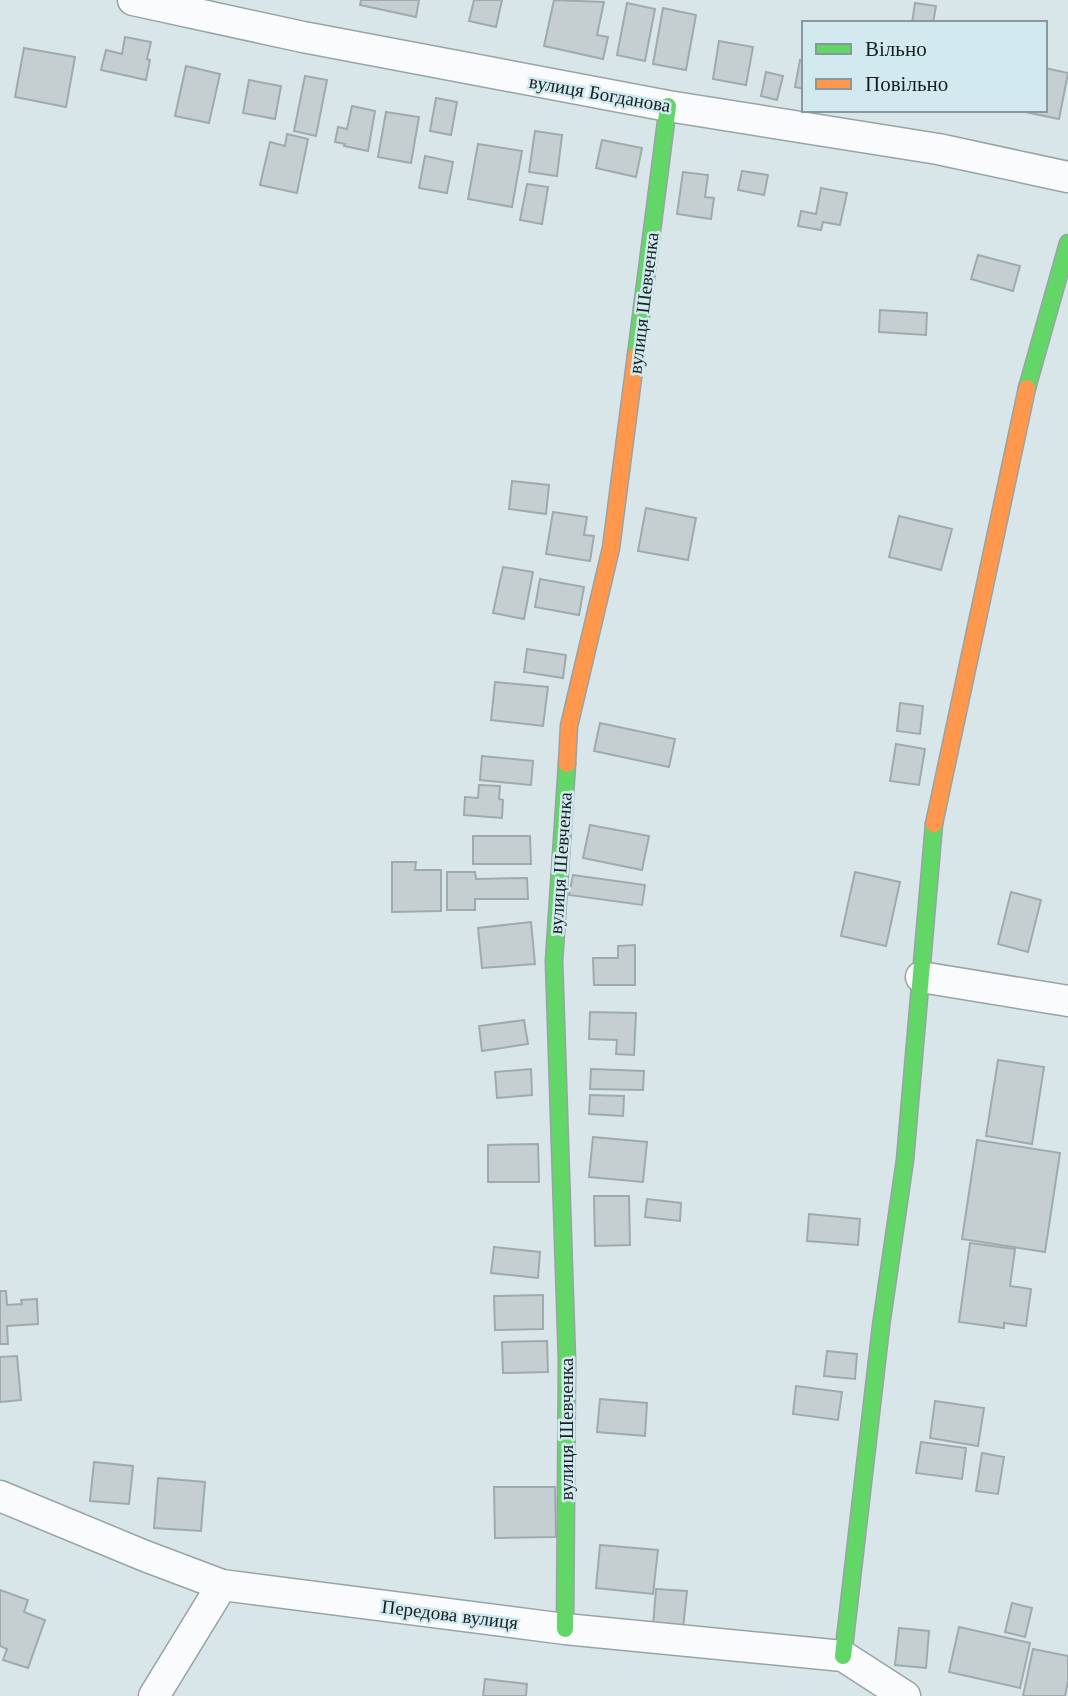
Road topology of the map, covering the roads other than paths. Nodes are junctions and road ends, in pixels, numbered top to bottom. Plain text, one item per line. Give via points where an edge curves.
1 (133, 0) edge
2 (218, 10) edge
3 (668, 106) junction
4 (1068, 177) edge
5 (1068, 243) edge
6 (921, 977) junction
7 (1068, 1001) edge
8 (0, 1496) edge
9 (222, 1584) junction
10 (565, 1629) junction
11 (844, 1656) junction
12 (154, 1696) edge
13 (905, 1696) edge

1 - 2 street, вулиця Богданова
2 - 3 street, вулиця Богданова
3 - 4 street, вулиця Богданова via 938,149
3 - 10 street, вулиця Шевченка via 611,548 569,726 554,961 567,1361
5 - 6 street via 1022,406 934,814
6 - 7 street
6 - 11 street via 905,1160 881,1326
8 - 9 street, Передова вулиця
9 - 10 street, Передова вулиця
9 - 12 street
10 - 11 street, Передова вулиця
11 - 13 street, Передова вулиця

